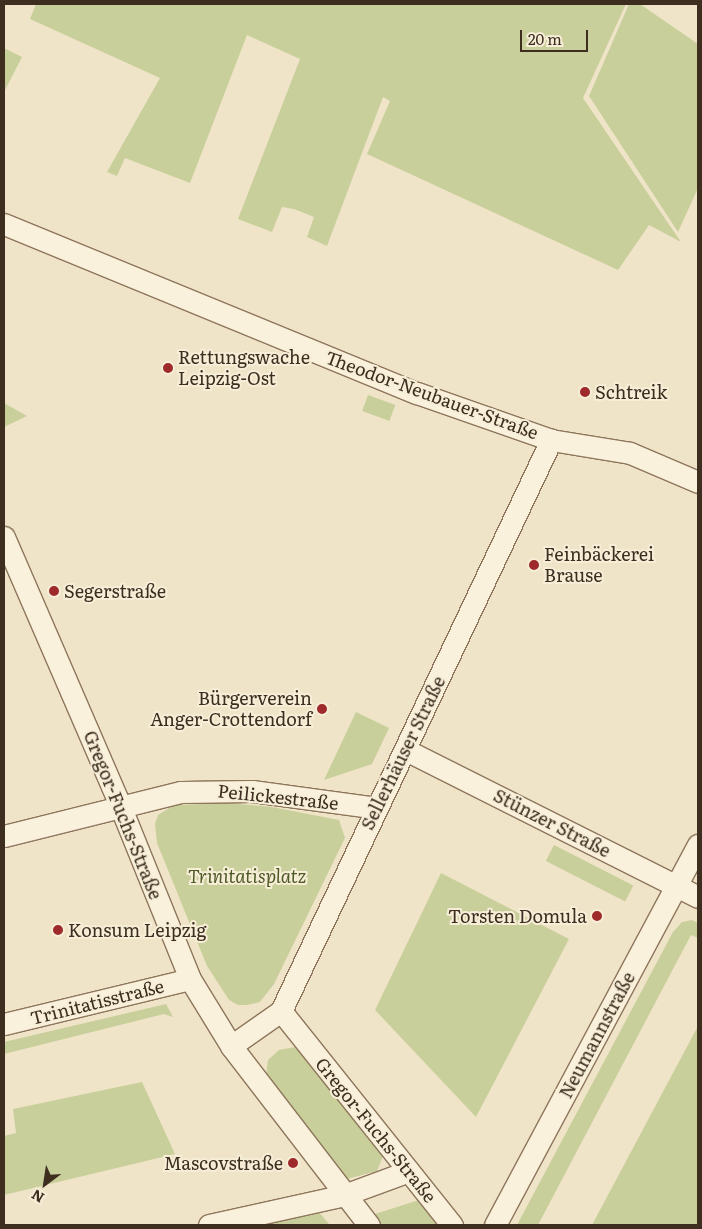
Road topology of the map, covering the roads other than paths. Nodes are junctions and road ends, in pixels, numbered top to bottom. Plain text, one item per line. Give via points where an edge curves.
1 (4, 224) edge
2 (551, 440) junction
3 (698, 482) edge
4 (4, 537) edge
5 (406, 750) junction
6 (121, 808) junction
7 (377, 808) junction
8 (4, 836) edge
9 (698, 845) edge
10 (677, 886) junction
11 (698, 897) edge
12 (190, 979) junction
13 (281, 1011) junction
14 (4, 1024) edge
15 (231, 1046) junction
16 (409, 1171) junction
17 (344, 1195) junction
18 (214, 1225) edge
19 (369, 1225) edge
20 (452, 1225) edge
21 (495, 1225) edge

1 - 2 street, Theodor-Neubauer-Straße via 417,393
2 - 3 street, Theodor-Neubauer-Straße via 630,453
2 - 5 street, Sellerhäuser Straße
4 - 6 street, Gregor-Fuchs-Straße
5 - 7 street, Sellerhäuser Straße
5 - 10 street, Stünzer Straße
6 - 7 street, Peilickestraße via 181,792 231,789
6 - 8 street, Peilickestraße
6 - 12 street, Gregor-Fuchs-Straße
7 - 13 street, Sellerhäuser Straße
9 - 10 street, Neumannstraße
10 - 11 street, Stünzer Straße
10 - 21 street, Neumannstraße
12 - 14 street, Trinitatisstraße
12 - 15 street, Gregor-Fuchs-Straße
13 - 15 street, Sellerhäuser Straße
13 - 16 street, Gregor-Fuchs-Straße
15 - 17 street, Gregor-Fuchs-Straße
16 - 17 street
16 - 20 street, Gregor-Fuchs-Straße
17 - 18 street
17 - 19 street, Gregor-Fuchs-Straße

